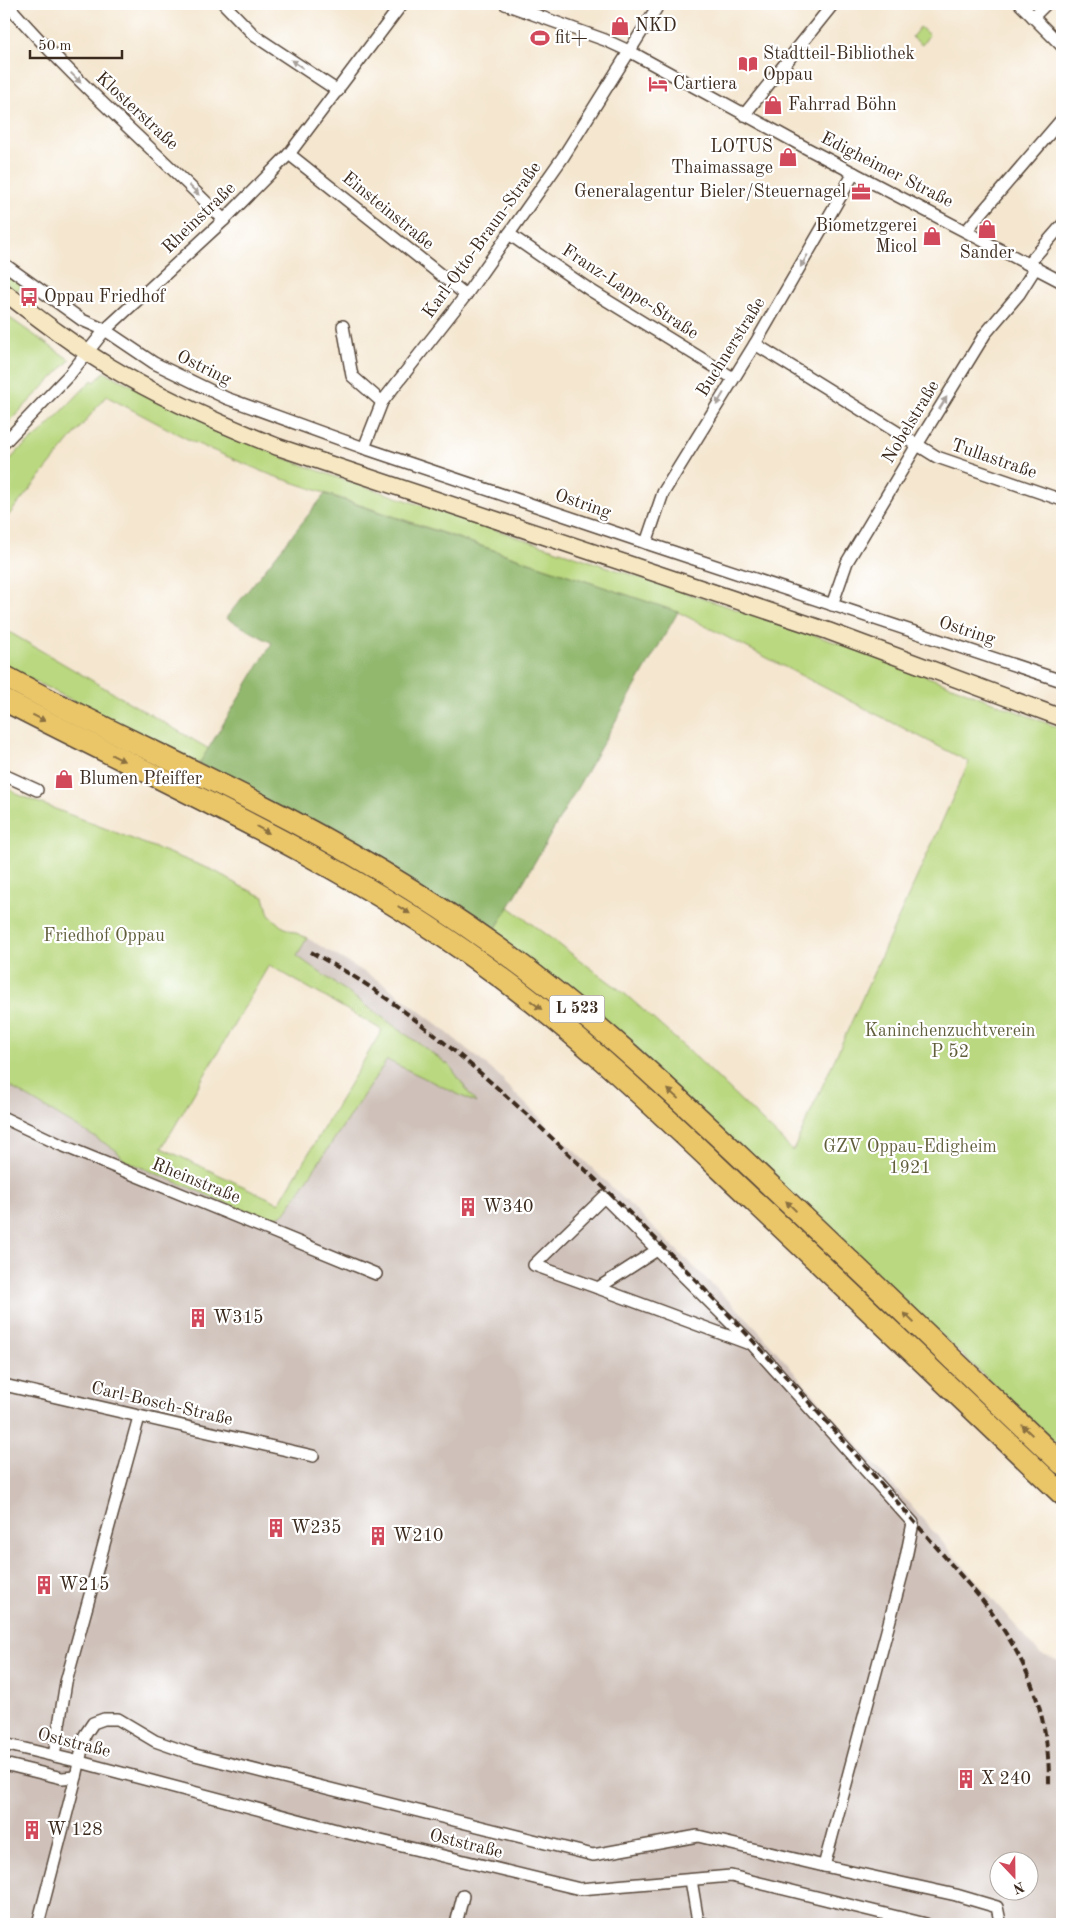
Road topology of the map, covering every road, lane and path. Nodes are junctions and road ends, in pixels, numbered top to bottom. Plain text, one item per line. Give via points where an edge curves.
1 (7, 4) edge
2 (224, 4) edge
3 (402, 4) edge
4 (505, 4) edge
5 (659, 4) edge
6 (833, 4) edge
7 (1020, 4) edge
8 (1046, 4) edge
9 (1033, 17) junction
10 (1062, 46) edge
11 (629, 51) junction
12 (338, 91) junction
13 (744, 115) junction
14 (1062, 119) edge
15 (289, 154) junction
16 (854, 173) junction
17 (224, 220) junction
18 (1062, 225) edge
19 (966, 231) junction
20 (509, 234) junction
21 (4, 264) edge
22 (1032, 265) junction
23 (1062, 282) edge
24 (4, 292) edge
25 (466, 295) junction
26 (344, 326) dead end
27 (105, 330) junction
28 (755, 344) junction
29 (88, 352) junction
30 (733, 378) junction
31 (382, 402) junction
32 (4, 443) edge
33 (918, 444) junction
34 (364, 448) junction
35 (1062, 500) edge
36 (646, 544) junction
37 (832, 605) junction
38 (4, 676) edge
39 (1062, 681) edge
40 (4, 700) edge
41 (1062, 718) edge
42 (4, 775) edge
43 (37, 790) dead end
44 (4, 1118) edge
45 (657, 1250) junction
46 (376, 1274) dead end
47 (598, 1288) junction
48 (752, 1344) junction
49 (4, 1385) edge
50 (139, 1417) junction
51 (313, 1456) dead end
52 (1062, 1464) edge
53 (1062, 1494) edge
54 (4, 1744) edge
55 (54, 1756) junction
56 (80, 1762) junction
57 (4, 1764) edge
58 (76, 1777) junction
59 (824, 1866) junction
60 (691, 1880) junction
61 (464, 1896) dead end
62 (38, 1924) edge
63 (456, 1924) edge
64 (706, 1924) edge
65 (926, 1924) edge
66 (998, 1924) edge

1 -> 17 street, Klosterstraße via 84,85
12 -> 2 street via 255,36
3 - 12 street, Rheinstraße
4 - 11 street, Edigheimer Straße
5 - 11 street, Karl-Otto-Braun-Straße
6 - 13 street
7 - 9 street
8 - 9 street
9 - 10 street
11 - 13 street, Edigheimer Straße
11 - 20 street, Karl-Otto-Braun-Straße
12 - 15 street, Rheinstraße
13 - 16 street, Edigheimer Straße
14 - 19 street
15 - 17 street, Rheinstraße
15 - 25 street, Einsteinstraße
16 - 19 street, Edigheimer Straße
16 -> 28 street, Buchnerstraße
17 - 27 street, Rheinstraße
18 - 22 street, Nobelstraße
19 - 22 street, Edigheimer Straße
20 - 25 street, Karl-Otto-Braun-Straße
20 - 30 street, Franz-Lappe-Straße via 590,290
21 - 27 street, Ostring via 82,320
22 - 23 street, Edigheimer Straße
33 -> 22 street, Nobelstraße via 985,334 1019,294
24 - 29 street
25 - 31 street, Karl-Otto-Braun-Straße
26 - 31 street via 352,376
27 - 29 street, Rheinstraße
27 - 34 street, Ostring via 154,363 226,398
28 - 30 street, Buchnerstraße
28 - 33 street, Tullastraße
29 - 32 street, Rheinstraße
29 - 41 street via 160,395 278,447 828,631
30 -> 36 street, Buchnerstraße via 663,492
31 - 34 street, Karl-Otto-Braun-Straße
33 - 35 street, Tullastraße via 955,464
33 - 37 street, Nobelstraße via 847,562
34 - 36 street, Ostring
36 - 37 street, Ostring
37 - 39 street, Ostring
52 -> 38 highway, L 523 via 644,1068 573,1006 496,947 418,893 330,841
40 -> 53 highway, L 523 via 320,860 406,911 485,965 562,1025 684,1134
42 - 43 street
44 - 46 street, Rheinstraße via 59,1144
45 - 47 street
45 - 47 street via 604,1197 534,1265
45 - 48 street
47 - 48 street
48 - 59 street via 913,1523
49 - 50 street, Carl-Bosch-Straße
50 - 51 street, Carl-Bosch-Straße
50 - 55 street via 66,1682
54 - 55 street, Oststraße
55 - 56 street, Oststraße
56 - 58 street
56 - 59 street via 85,1735 93,1723 118,1719 155,1741 195,1755 593,1856 698,1836
56 - 60 street, Oststraße via 580,1890
57 - 58 street via 62,1778
58 - 62 street
59 - 66 street via 997,1907
60 - 64 street via 698,1922
60 - 65 street, Oststraße via 731,1876
61 - 63 street

